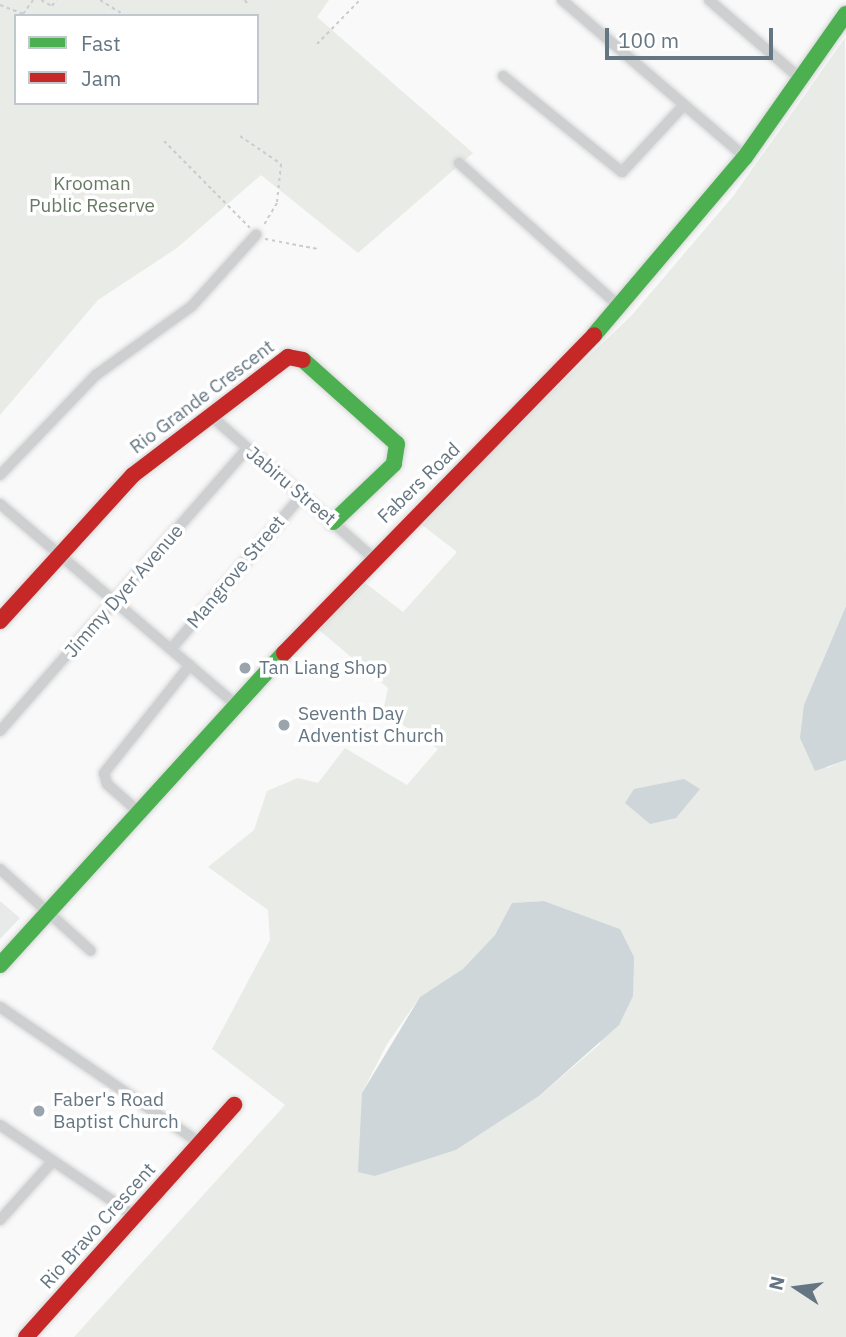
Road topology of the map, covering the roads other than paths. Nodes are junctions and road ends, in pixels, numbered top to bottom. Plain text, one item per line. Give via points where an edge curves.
1 (562, 0) edge
2 (711, 1) edge
3 (846, 14) edge
4 (503, 76) dead end
5 (801, 79) junction
6 (684, 105) junction
7 (745, 157) junction
8 (459, 163) dead end
9 (256, 235) road end
10 (621, 308) junction
11 (210, 415) junction
12 (247, 449) junction
13 (0, 475) edge
14 (301, 496) junction
15 (0, 504) edge
16 (333, 522) junction
17 (60, 554) junction
18 (372, 557) junction
19 (116, 603) junction
20 (0, 621) edge
21 (171, 649) junction
22 (190, 665) junction
23 (235, 704) junction
24 (0, 731) edge
25 (141, 814) junction
26 (0, 870) edge
27 (45, 912) junction
28 (91, 951) dead end
29 (0, 965) edge
30 (0, 1007) edge
31 (234, 1105) dead end
32 (5, 1128) edge
33 (0, 1142) edge
34 (200, 1143) junction
35 (52, 1161) junction
36 (135, 1216) junction
37 (0, 1220) edge
38 (26, 1337) edge

1 - 6 street
2 - 5 street
3 - 5 main road, Fabers Road
4 - 6 street via 622,172
5 - 7 main road, Fabers Road
6 - 7 street
7 - 10 main road, Fabers Road
8 - 10 street
9 - 13 street via 192,306 96,374
10 - 18 main road, Fabers Road
11 - 12 street, Jabiru Street
11 - 16 main road, Rio Grande Crescent via 288,357 305,361 399,451 394,464
11 - 17 main road, Rio Grande Crescent via 126,482
12 - 14 street, Jabiru Street
12 - 19 street, Jimmy Dyer Avenue
14 - 16 street, Jabiru Street
14 - 21 street, Mangrove Street
15 - 17 street
16 - 18 street, Jabiru Street
17 - 19 street
17 - 20 main road, Rio Grande Crescent
18 - 23 main road, Fabers Road
19 - 21 street
19 - 24 street, Jimmy Dyer Avenue
21 - 22 street
22 - 23 street
22 - 25 street via 104,773 107,784
23 - 25 main road, Fabers Road
25 - 27 main road, Fabers Road
26 - 27 street
27 - 28 street
27 - 29 main road, Fabers Road
30 - 34 street
31 - 34 main road, Rio Bravo Crescent
32 - 33 street
32 - 35 street
34 - 36 main road, Rio Bravo Crescent
35 - 36 street
35 - 37 street
36 - 38 main road, Rio Bravo Crescent

